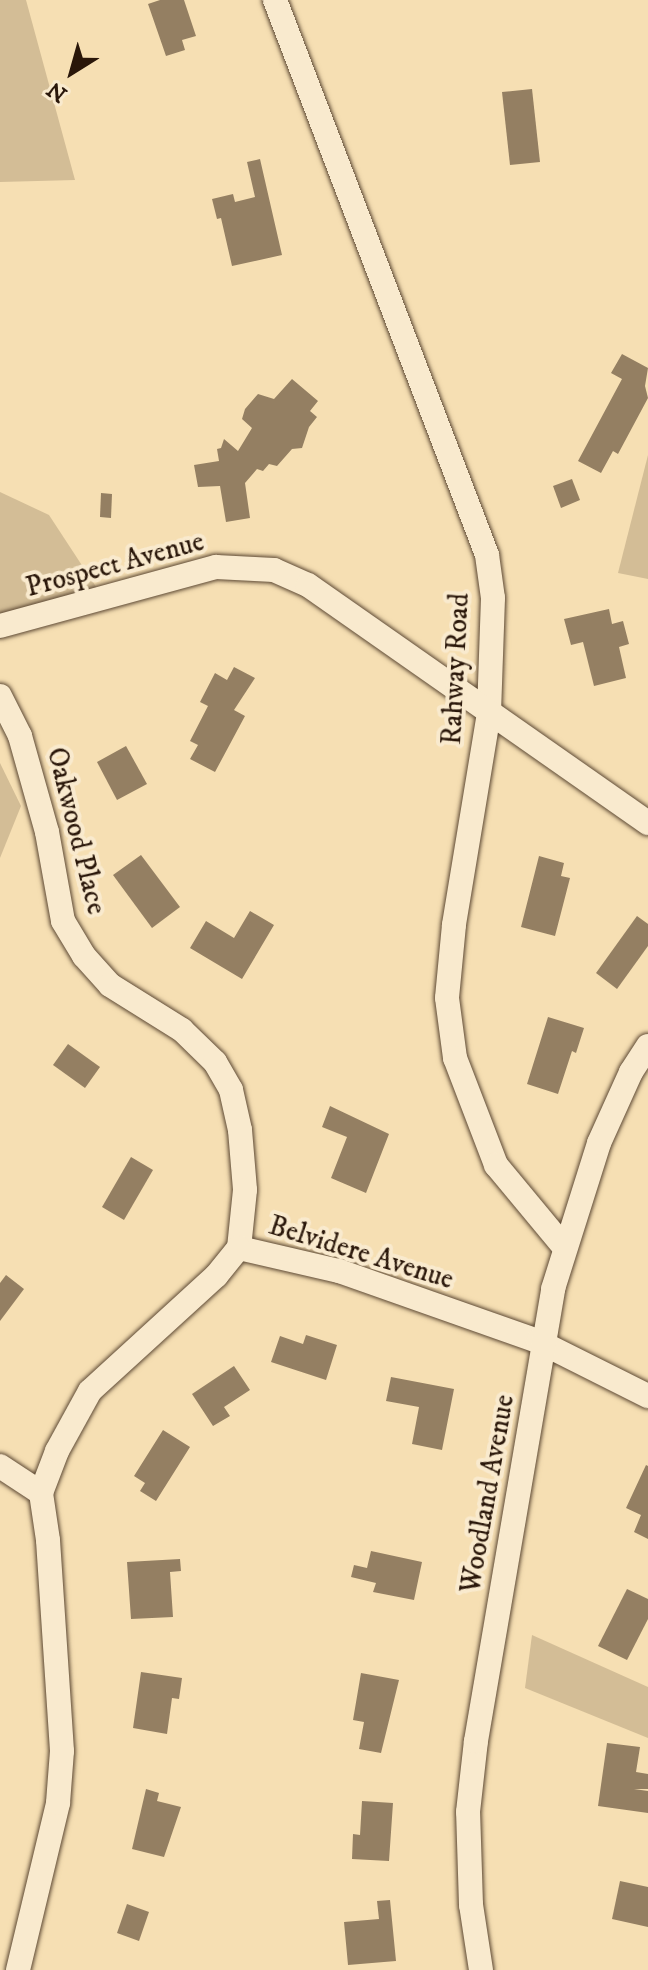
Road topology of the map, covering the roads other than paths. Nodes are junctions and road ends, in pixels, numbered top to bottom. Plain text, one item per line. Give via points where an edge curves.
1 (275, 0) edge
2 (0, 626) edge
3 (0, 696) edge
4 (489, 713) junction
5 (648, 823) edge
6 (648, 1046) edge
7 (239, 1248) junction
8 (565, 1248) junction
9 (543, 1344) junction
10 (648, 1396) edge
11 (0, 1466) edge
12 (41, 1493) junction
13 (18, 1970) edge
14 (481, 1970) edge

1 - 4 street, Rahway Road via 487,555 493,598
2 - 4 street, Prospect Avenue via 216,567 274,570 308,585
3 - 7 street, Oakwood Place via 20,736 47,832 63,921 110,985 182,1030 215,1062 231,1090 245,1190
4 - 5 street, Prospect Avenue
4 - 8 street, Rahway Road via 454,925 447,998 455,1058 496,1165
6 - 8 street, Woodland Avenue via 599,1143
7 - 9 street, Belvidere Avenue via 339,1271
7 - 12 street, Belvidere Avenue via 216,1276 90,1391
8 - 9 street, Woodland Avenue
9 - 10 street, Belvidere Avenue
9 - 14 street, Woodland Avenue via 468,1812 471,1905
11 - 12 street
12 - 13 street, Belvidere Avenue via 62,1751 58,1803

